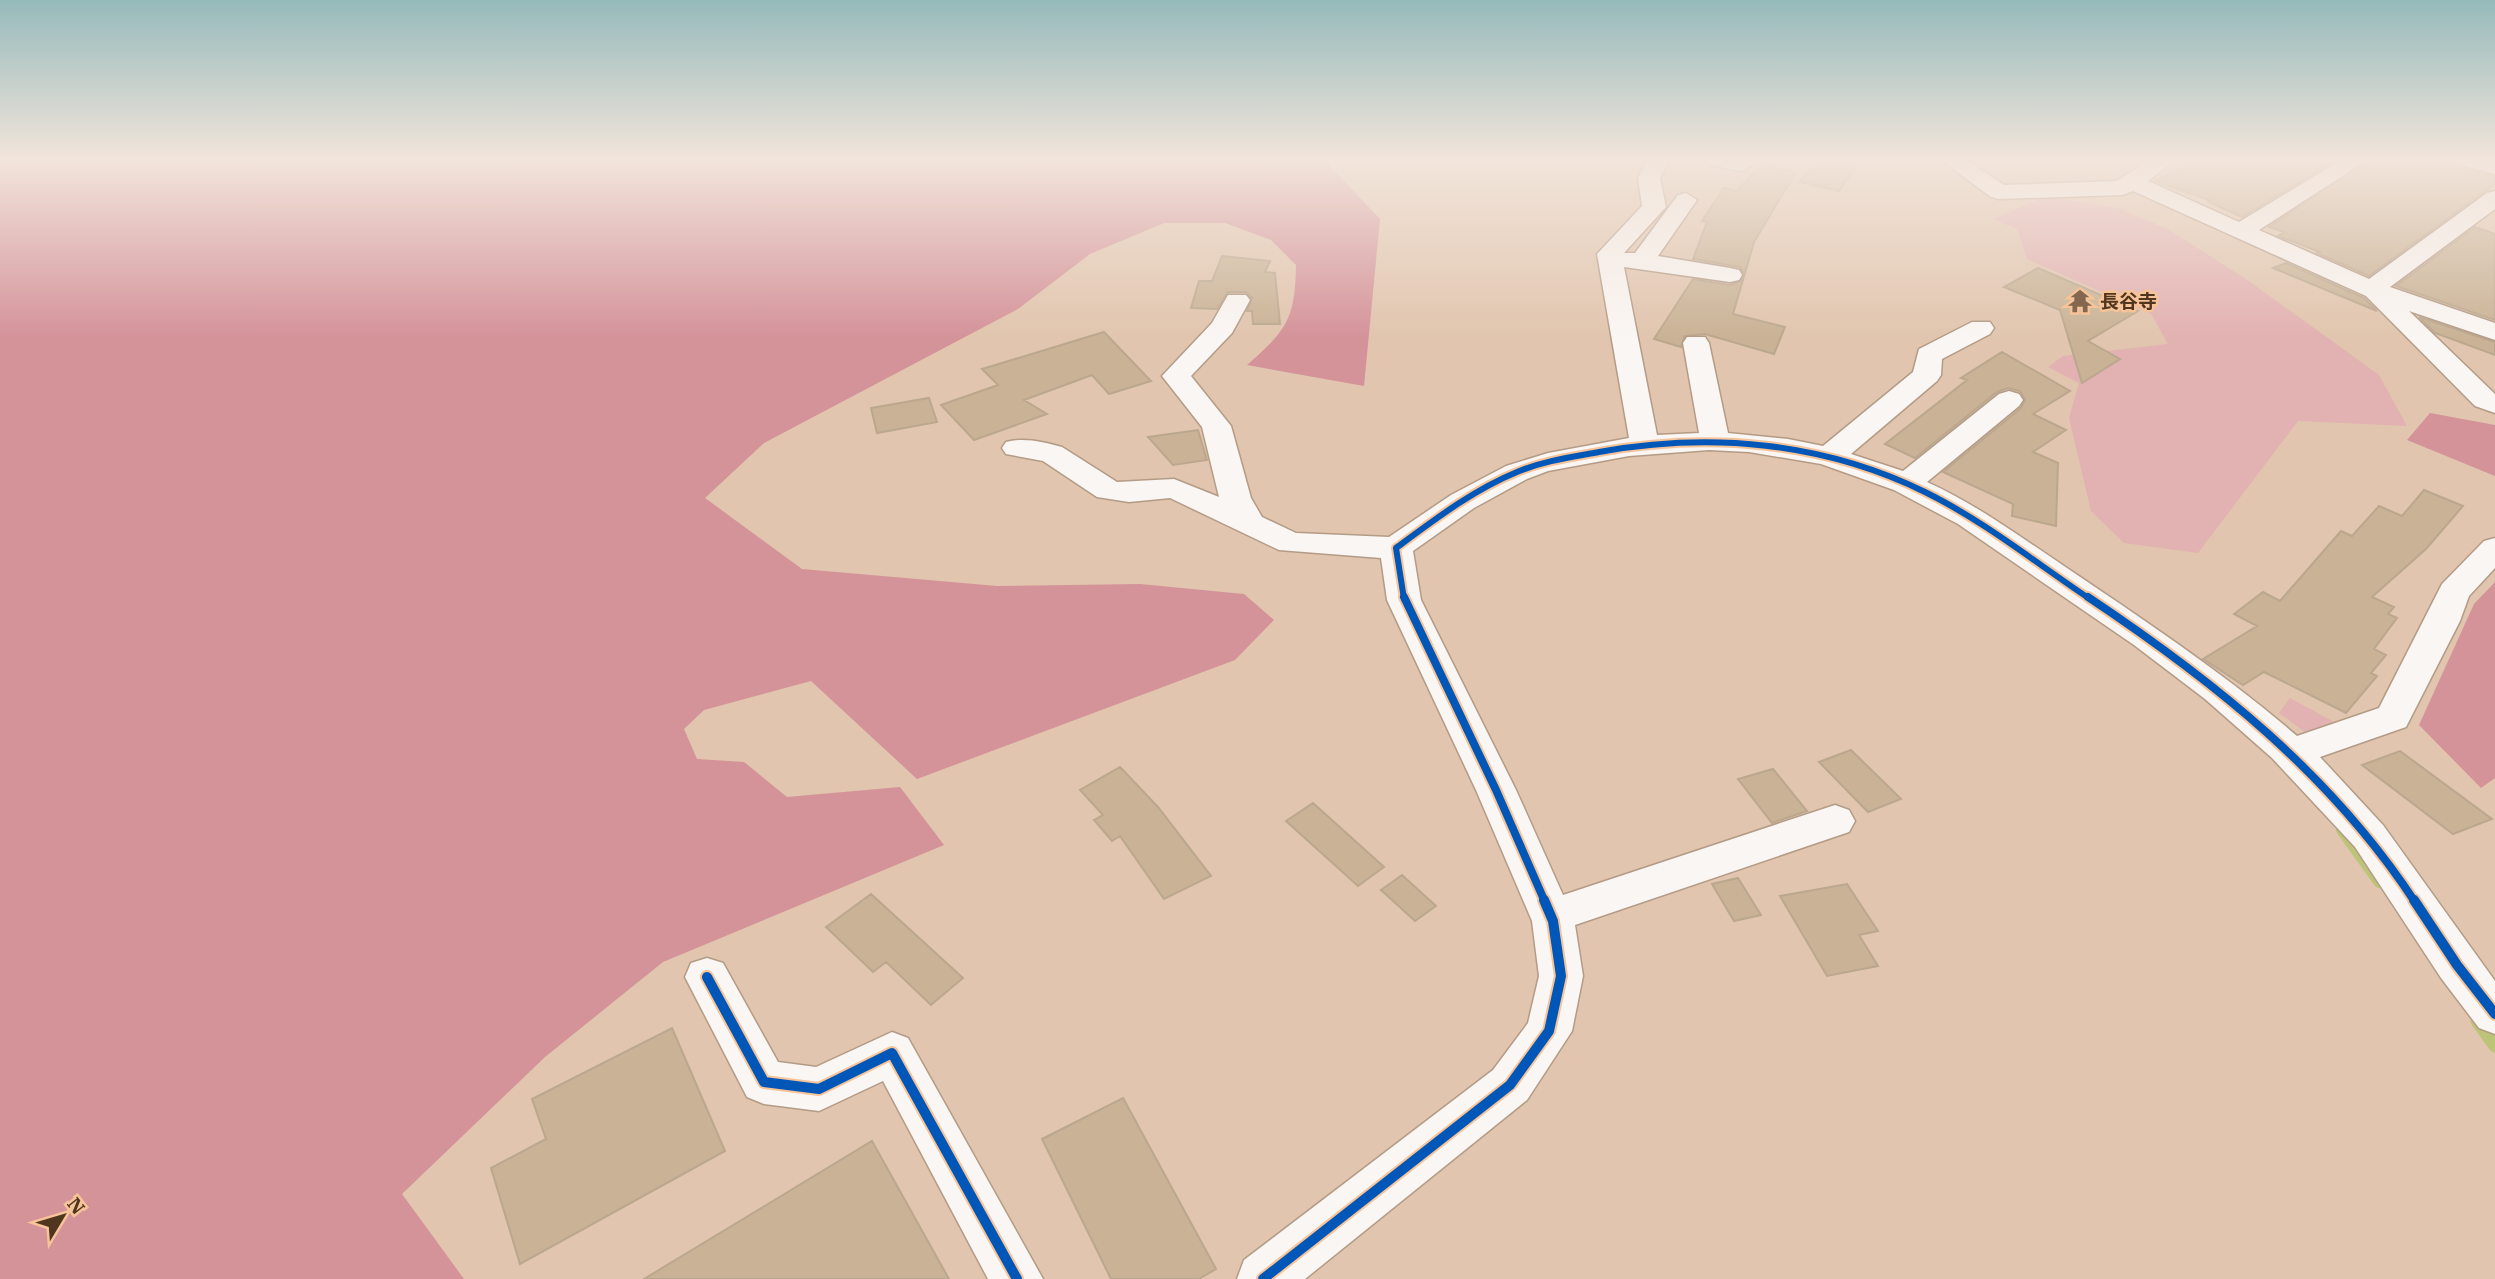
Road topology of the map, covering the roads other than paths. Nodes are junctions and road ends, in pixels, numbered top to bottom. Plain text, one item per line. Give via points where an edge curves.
1 (1642, 220) edge
2 (1672, 220) edge
3 (2218, 220) edge
4 (2259, 220) edge
5 (2465, 220) edge
6 (2242, 230) junction
7 (1610, 259) junction
8 (1642, 261) junction
9 (1730, 275) dead end
10 (2371, 289) junction
11 (1237, 300) dead end
12 (1981, 328) dead end
13 (2495, 332) edge
14 (1696, 343) dead end
15 (2009, 400) dead end
16 (2495, 404) edge
17 (1715, 441) junction
18 (1644, 442) junction
19 (1017, 448) dead end
20 (1830, 456) junction
21 (1907, 483) junction
22 (1250, 524) junction
23 (1396, 548) junction
24 (2495, 548) edge
25 (2292, 752) junction
26 (1835, 821) dead end
27 (1550, 916) junction
28 (707, 977) dead end
29 (2495, 1014) edge
30 (1017, 1279) edge
31 (1263, 1279) edge

1 - 7 street via 1609,254
2 - 8 street
3 - 6 street
4 - 6 street
5 - 10 street
6 - 10 street
7 - 8 street
7 - 18 street
8 - 9 street
10 - 13 street
10 - 16 street via 2485,400
11 - 22 street via 1223,327 1176,376 1216,426 1235,498
12 - 20 street via 1929,355 1927,374
14 - 17 street
15 - 21 street
17 - 18 street
17 - 20 street via 1777,445
18 - 23 street via 1535,465 1468,499
19 - 22 street via 1051,453 1108,490 1129,493 1174,488
20 - 21 street
21 - 25 street via 1964,515 2152,639 2239,704
22 - 23 street via 1290,543
23 - 27 street via 1404,600 1496,790
24 - 25 street via 2455,592 2393,717
25 - 29 street via 2351,815 2467,982
26 - 27 street
27 - 31 street via 1561,976 1549,1031 1510,1084
28 - 30 street via 764,1082 819,1089 892,1053

